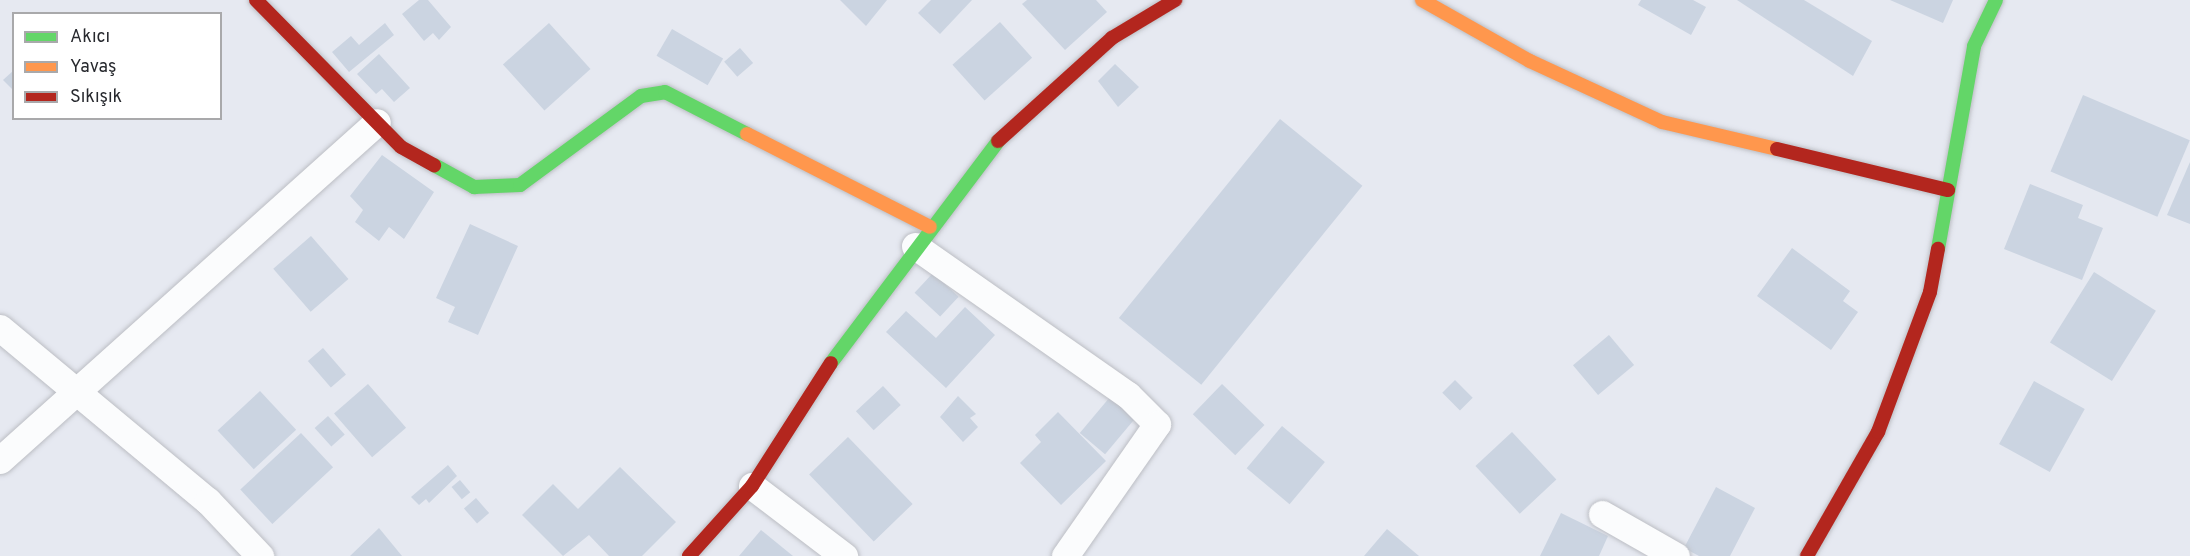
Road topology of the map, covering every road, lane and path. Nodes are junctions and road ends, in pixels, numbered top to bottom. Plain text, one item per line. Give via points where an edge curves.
1 (256, 0) edge
2 (1174, 0) edge
3 (1422, 0) edge
4 (1996, 0) edge
5 (377, 122) junction
6 (1948, 190) junction
7 (923, 237) junction
8 (0, 328) edge
9 (78, 396) junction
10 (0, 460) edge
11 (752, 486) junction
12 (1602, 514) dead end
13 (260, 556) edge
14 (689, 556) edge
15 (844, 556) edge
16 (1065, 556) edge
17 (1676, 556) edge
18 (1808, 556) edge

1 - 5 street
2 - 7 street via 1112,38 997,142
3 - 6 street via 1530,61 1662,122
4 - 6 street via 1974,46
5 - 7 street via 401,147 474,187 520,185 641,96 665,92
5 - 9 street
6 - 18 street via 1930,292 1878,432
7 - 11 street via 864,313
7 - 16 street via 1128,395 1157,424
8 - 9 street
9 - 10 street
9 - 13 street via 208,501
11 - 14 street
11 - 15 street
12 - 17 street

